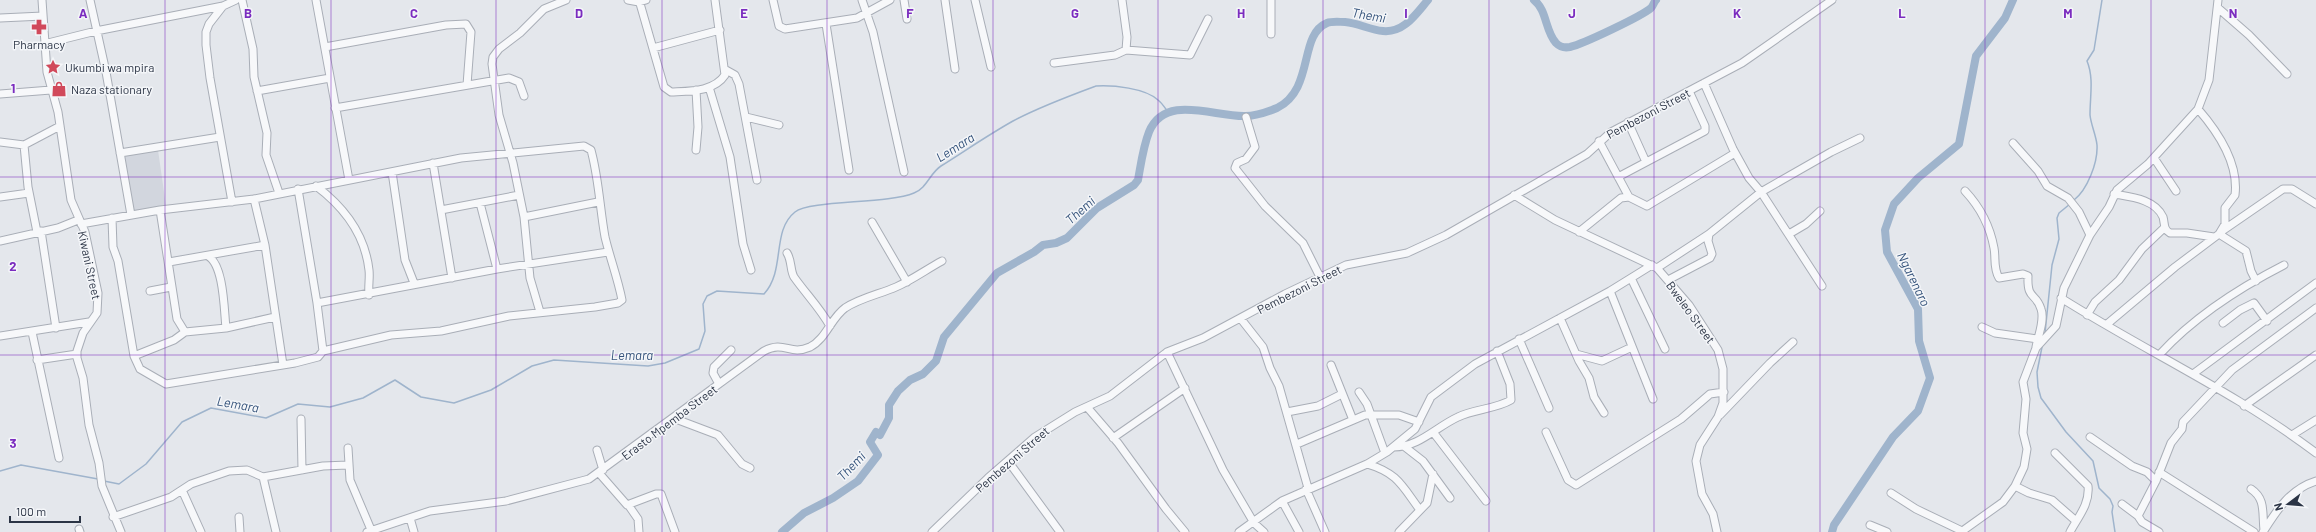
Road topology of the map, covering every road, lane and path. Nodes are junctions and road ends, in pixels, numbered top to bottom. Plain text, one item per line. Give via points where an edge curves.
1 (42, 0) edge
2 (90, 0) edge
3 (236, 0) edge
4 (242, 0) edge
5 (316, 0) edge
6 (566, 0) edge
7 (628, 0) edge
8 (716, 0) edge
9 (773, 0) edge
10 (862, 0) edge
11 (890, 0) edge
12 (904, 0) edge
13 (945, 0) edge
14 (975, 0) edge
15 (1122, 0) edge
16 (1271, 0) edge
17 (1832, 0) edge
18 (2218, 0) edge
19 (641, 1) edge
20 (223, 6) junction
21 (2218, 8) junction
22 (867, 14) junction
23 (43, 16) junction
24 (0, 18) edge
25 (907, 19) dead end
26 (1208, 19) dead end
27 (826, 24) junction
28 (720, 30) junction
29 (96, 31) junction
30 (1271, 34) dead end
31 (44, 44) junction
32 (325, 47) junction
33 (653, 48) junction
34 (1126, 50) junction
35 (1054, 63) dead end
36 (991, 67) dead end
37 (955, 69) dead end
38 (726, 70) junction
39 (2287, 74) dead end
40 (330, 78) junction
41 (494, 81) junction
42 (1704, 83) junction
43 (467, 85) junction
44 (709, 87) junction
45 (51, 90) junction
46 (696, 90) junction
47 (257, 91) junction
48 (1689, 91) junction
49 (0, 94) edge
50 (524, 96) dead end
51 (335, 108) junction
52 (2198, 109) junction
53 (746, 116) junction
54 (1246, 117) dead end
55 (1628, 122) junction
56 (60, 126) junction
57 (779, 126) dead end
58 (220, 136) junction
59 (1860, 138) dead end
60 (0, 142) edge
61 (1599, 142) junction
62 (2013, 143) dead end
63 (24, 145) junction
64 (696, 150) dead end
65 (120, 153) junction
66 (1735, 153) junction
67 (510, 154) junction
68 (2154, 158) junction
69 (1646, 162) junction
70 (433, 163) junction
71 (848, 170) dead end
72 (392, 172) junction
73 (904, 172) dead end
74 (1618, 177) junction
75 (349, 180) junction
76 (757, 180) dead end
77 (316, 186) junction
78 (298, 190) junction
79 (1965, 191) dead end
80 (2176, 191) dead end
81 (1761, 192) junction
82 (29, 193) junction
83 (279, 193) junction
84 (2114, 194) junction
85 (519, 195) junction
86 (1514, 195) junction
87 (0, 197) edge
88 (1629, 197) junction
89 (254, 199) junction
90 (232, 202) junction
91 (598, 202) junction
92 (480, 203) junction
93 (2316, 204) edge
94 (160, 210) junction
95 (441, 210) junction
96 (1820, 211) dead end
97 (131, 215) junction
98 (524, 217) junction
99 (112, 218) junction
100 (80, 222) junction
101 (872, 222) dead end
102 (2164, 228) junction
103 (39, 232) junction
104 (1579, 232) junction
105 (1709, 234) junction
106 (1788, 234) junction
107 (2218, 234) junction
108 (2090, 235) junction
109 (0, 241) edge
110 (265, 244) junction
111 (608, 252) junction
112 (787, 253) dead end
113 (208, 256) junction
114 (942, 261) dead end
115 (169, 262) junction
116 (530, 264) junction
117 (2284, 265) dead end
118 (1655, 267) junction
119 (497, 269) junction
120 (751, 270) dead end
121 (1320, 277) junction
122 (452, 278) junction
123 (1631, 278) junction
124 (1668, 280) junction
125 (2256, 281) junction
126 (906, 282) junction
127 (2316, 283) edge
128 (414, 284) junction
129 (1822, 286) dead end
130 (171, 287) junction
131 (150, 291) dead end
132 (1610, 291) junction
133 (369, 294) junction
134 (2061, 298) junction
135 (317, 303) junction
136 (2316, 308) edge
137 (540, 312) junction
138 (2088, 314) junction
139 (275, 317) junction
140 (1560, 318) junction
141 (1241, 319) junction
142 (2267, 321) junction
143 (90, 322) junction
144 (2223, 323) dead end
145 (2106, 325) junction
146 (830, 326) junction
147 (1982, 327) dead end
148 (56, 328) junction
149 (226, 328) junction
150 (32, 332) junction
151 (185, 332) junction
152 (0, 336) edge
153 (1519, 339) junction
154 (2037, 339) junction
155 (1793, 342) dead end
156 (1632, 347) junction
157 (2036, 348) junction
158 (1665, 349) dead end
159 (731, 350) dead end
160 (323, 351) junction
161 (1497, 351) junction
162 (1167, 352) junction
163 (77, 354) junction
164 (1576, 354) junction
165 (2160, 354) junction
166 (2316, 355) edge
167 (134, 356) junction
168 (37, 360) junction
169 (283, 365) junction
170 (1331, 365) dead end
171 (2193, 374) junction
172 (719, 384) junction
173 (1185, 388) junction
174 (2216, 388) junction
175 (1359, 392) dead end
176 (1724, 392) junction
177 (1342, 394) junction
178 (1653, 399) dead end
179 (2244, 406) junction
180 (1087, 407) junction
181 (1548, 408) dead end
182 (1288, 412) junction
183 (1604, 413) dead end
184 (1370, 414) junction
185 (1718, 417) junction
186 (673, 418) junction
187 (301, 419) dead end
188 (1353, 420) junction
189 (2316, 420) edge
190 (1419, 422) junction
191 (1433, 432) junction
192 (1546, 432) dead end
193 (2292, 435) junction
194 (2090, 437) dead end
195 (1112, 438) junction
196 (1297, 444) junction
197 (1394, 447) junction
198 (1405, 447) junction
199 (348, 448) dead end
200 (596, 450) dead end
201 (1385, 453) junction
202 (2056, 453) dead end
203 (2316, 453) edge
204 (59, 458) dead end
205 (1008, 462) junction
206 (1367, 464) junction
207 (348, 465) junction
208 (750, 468) dead end
209 (302, 470) junction
210 (601, 471) junction
211 (2159, 472) junction
212 (1433, 474) junction
213 (263, 477) junction
214 (2156, 481) junction
215 (2316, 481) edge
216 (2015, 486) junction
217 (1307, 489) junction
218 (2251, 489) dead end
219 (182, 490) junction
220 (1891, 493) dead end
221 (1450, 498) dead end
222 (1282, 501) junction
223 (1486, 501) dead end
224 (2122, 504) dead end
225 (629, 506) junction
226 (1420, 510) junction
227 (2138, 516) junction
228 (114, 517) junction
229 (239, 517) dead end
230 (410, 518) junction
231 (1254, 523) junction
232 (1870, 525) dead end
233 (2074, 528) edge
234 (1964, 531) edge
235 (2263, 531) edge
236 (121, 532) edge
237 (201, 532) edge
238 (240, 532) edge
239 (276, 532) edge
240 (370, 532) edge
241 (414, 532) edge
242 (639, 532) edge
243 (675, 532) edge
244 (932, 532) edge
245 (1060, 532) edge
246 (1185, 532) edge
247 (1239, 532) edge
248 (1264, 532) edge
249 (1299, 532) edge
250 (1325, 532) edge
251 (1399, 532) edge
252 (1717, 532) edge
253 (1887, 532) edge
254 (2159, 532) edge
255 (2254, 532) edge

1 - 23 street, Kiwani Street
2 - 29 street
3 - 20 street
4 - 47 street via 253,49
5 - 32 street
6 - 41 street via 544,9 499,49 492,60
7 - 19 street
8 - 28 street
9 - 27 street via 781,28
10 - 22 street
11 - 22 street
12 - 25 street
13 - 37 street
14 - 36 street
15 - 34 street via 1127,37
16 - 30 street
17 - 42 street, Pembezoni Street via 1773,43
18 - 21 street
19 - 33 street
20 - 29 street
20 - 58 street via 206,32 208,63
21 - 39 street
21 - 52 street via 2209,80
22 - 27 street
22 - 73 street
23 - 24 street
23 - 31 street, Kiwani Street
26 - 34 street via 1190,55
27 - 71 street
28 - 33 street
28 - 38 street
29 - 31 street
29 - 65 street
31 - 45 street, Kiwani Street via 46,72
32 - 40 street
32 - 43 street via 446,25 466,24 471,32
33 - 46 street via 666,90
34 - 35 street via 1115,55
38 - 44 street via 723,79
38 - 53 street via 738,78
40 - 47 street
40 - 51 street
41 - 43 street
41 - 50 street via 509,78 517,80
41 - 67 street
42 - 48 street, Pembezoni Street
42 - 66 street
43 - 51 street
44 - 46 street
44 - 120 street via 730,157 743,244
45 - 49 street
45 - 56 street, Kiwani Street
46 - 64 street
47 - 83 street via 267,133 266,155
48 - 55 street, Pembezoni Street
48 - 69 street via 1705,131
51 - 75 street
52 - 68 street
52 - 107 street via 2226,149 2233,166 2235,195 2225,208 2225,224
53 - 57 street
53 - 76 street
54 - 121 street via 1255,148 1246,159 1237,163 1236,168 1262,202 1303,243
55 - 61 street, Pembezoni Street
55 - 69 street
56 - 63 street
56 - 100 street, Kiwani Street via 70,200
58 - 65 street
58 - 90 street
59 - 81 street
60 - 63 street
61 - 74 street
61 - 86 street, Pembezoni Street via 1587,154
62 - 108 street via 2038,171 2047,186 2068,198 2079,212
63 - 82 street
65 - 97 street
66 - 81 street via 1749,178
66 - 88 street via 1647,206
67 - 70 street
67 - 85 street
67 - 91 street via 574,146 587,147 591,150 595,167 599,187
68 - 80 street
68 - 84 street
69 - 74 street
70 - 72 street
70 - 95 street
72 - 75 street
72 - 128 street via 405,260
74 - 88 street
75 - 77 street
77 - 78 street
77 - 133 street via 358,230 367,260
78 - 83 street
78 - 135 street
79 - 154 street via 1979,207 1983,216 1994,248 1999,278 2023,274 2028,276 2028,291 2038,302 2042,314
81 - 105 street
81 - 106 street
82 - 87 street
82 - 103 street
83 - 89 street
84 - 102 street via 2151,204 2162,215
84 - 108 street via 2109,207
85 - 92 street
85 - 98 street
86 - 104 street, Bweleo Street
86 - 121 street, Pembezoni Street via 1421,248 1395,256 1346,265
88 - 104 street via 1624,196 1616,201
89 - 90 street
89 - 110 street
90 - 94 street
91 - 98 street
91 - 111 street
92 - 95 street
92 - 119 street
93 - 107 street via 2292,189 2283,189
94 - 97 street
94 - 115 street
95 - 122 street
96 - 106 street via 1806,224
97 - 99 street
98 - 116 street
99 - 100 street
99 - 167 street via 113,247 118,260
100 - 103 street
100 - 143 street, Kiwani Street via 98,293 97,313
101 - 126 street
102 - 107 street via 2170,233
102 - 138 street via 2095,302
103 - 109 street
103 - 148 street
104 - 118 street, Bweleo Street
105 - 118 street
105 - 124 street via 1708,241 1712,254 1710,258
106 - 129 street
107 - 125 street via 2246,251
107 - 145 street via 2174,267
108 - 134 street
110 - 113 street
110 - 139 street
111 - 116 street
111 - 137 street via 621,301 595,307
112 - 146 street via 794,276
113 - 115 street
113 - 149 street via 214,261 219,273
114 - 126 street, Erasto Mpemba Street
115 - 130 street
116 - 119 street
116 - 137 street via 530,278
117 - 125 street
118 - 123 street
118 - 124 street, Bweleo Street
119 - 122 street
121 - 141 street, Pembezoni Street
122 - 128 street
123 - 132 street
123 - 158 street
124 - 176 street, Bweleo Street via 1718,350 1723,369
125 - 165 street via 2217,304 2181,332
126 - 146 street, Erasto Mpemba Street via 850,306 838,315
127 - 142 street
128 - 133 street
130 - 131 street
130 - 151 street via 177,319
132 - 140 street
132 - 156 street
133 - 135 street
134 - 138 street
134 - 157 street via 2056,326
135 - 160 street
136 - 174 street via 2232,370
137 - 160 street via 492,319 441,331 391,335
138 - 145 street
139 - 149 street
139 - 169 street
140 - 153 street
140 - 164 street
141 - 162 street, Pembezoni Street
141 - 182 street via 1264,350
142 - 144 street via 2254,303
142 - 171 street
143 - 148 street
143 - 163 street, Kiwani Street
145 - 165 street
146 - 172 street, Erasto Mpemba Street via 811,346 796,351 781,346 769,348 746,362
147 - 154 street via 1995,333
148 - 150 street
149 - 151 street
150 - 152 street
150 - 168 street
151 - 167 street via 174,340
153 - 161 street
153 - 181 street
154 - 157 street
155 - 185 street
156 - 164 street via 1602,361
156 - 178 street
157 - 216 street via 2023,382 2026,399 2023,433 2027,450 2024,467
159 - 172 street via 714,366 713,372
160 - 169 street via 314,358
161 - 190 street via 1433,395
161 - 191 street via 1510,384 1511,400 1459,416
162 - 173 street
162 - 180 street, Pembezoni Street via 1110,396
163 - 168 street
163 - 228 street via 101,481
164 - 183 street via 1589,378 1594,397
165 - 171 street
166 - 179 street
167 - 169 street via 140,369 166,384
168 - 204 street
170 - 177 street
171 - 174 street
172 - 186 street, Erasto Mpemba Street
173 - 195 street
173 - 231 street via 1223,470
174 - 179 street
174 - 211 street via 2183,422 2182,429 2171,443
175 - 184 street via 1365,399
176 - 185 street, Bweleo Street
176 - 192 street via 1710,394 1681,419 1576,485 1568,480
177 - 182 street via 1318,406
177 - 188 street
179 - 193 street
180 - 195 street
180 - 205 street, Pembezoni Street via 1047,428
182 - 196 street
184 - 188 street
184 - 190 street via 1399,415
184 - 201 street
185 - 252 street, Bweleo Street via 1700,445 1696,462 1702,494 1713,514
186 - 208 street via 718,435 742,464
186 - 210 street, Erasto Mpemba Street
187 - 209 street
188 - 196 street
189 - 193 street
190 - 197 street via 1415,429
191 - 198 street
191 - 223 street
193 - 203 street
194 - 214 street via 2132,466 2147,472
195 - 246 street
196 - 217 street
197 - 198 street
197 - 201 street
198 - 212 street via 1419,456
199 - 207 street
200 - 210 street
201 - 206 street
202 - 233 street via 2088,486 2086,504
205 - 244 street, Pembezoni Street
205 - 245 street
206 - 217 street
206 - 226 street via 1388,471
207 - 209 street
207 - 240 street via 352,486
209 - 213 street
210 - 225 street
210 - 230 street, Erasto Mpemba Street via 584,481 506,501 436,510
211 - 214 street
211 - 255 street
212 - 221 street
212 - 226 street via 1428,503
213 - 219 street via 248,470 229,472 190,484
213 - 239 street
214 - 227 street
215 - 235 street via 2304,484 2291,493
216 - 233 street via 2052,500
216 - 234 street via 1997,508
217 - 222 street
217 - 250 street
218 - 235 street via 2263,502
219 - 228 street via 171,497
219 - 237 street
220 - 234 street via 1916,509
222 - 231 street
222 - 249 street
224 - 227 street
225 - 242 street via 638,519
225 - 243 street via 660,494
226 - 251 street
227 - 254 street via 2142,522
228 - 236 street
229 - 238 street
230 - 240 street, Erasto Mpemba Street
230 - 241 street
231 - 247 street
231 - 248 street
232 - 253 street

